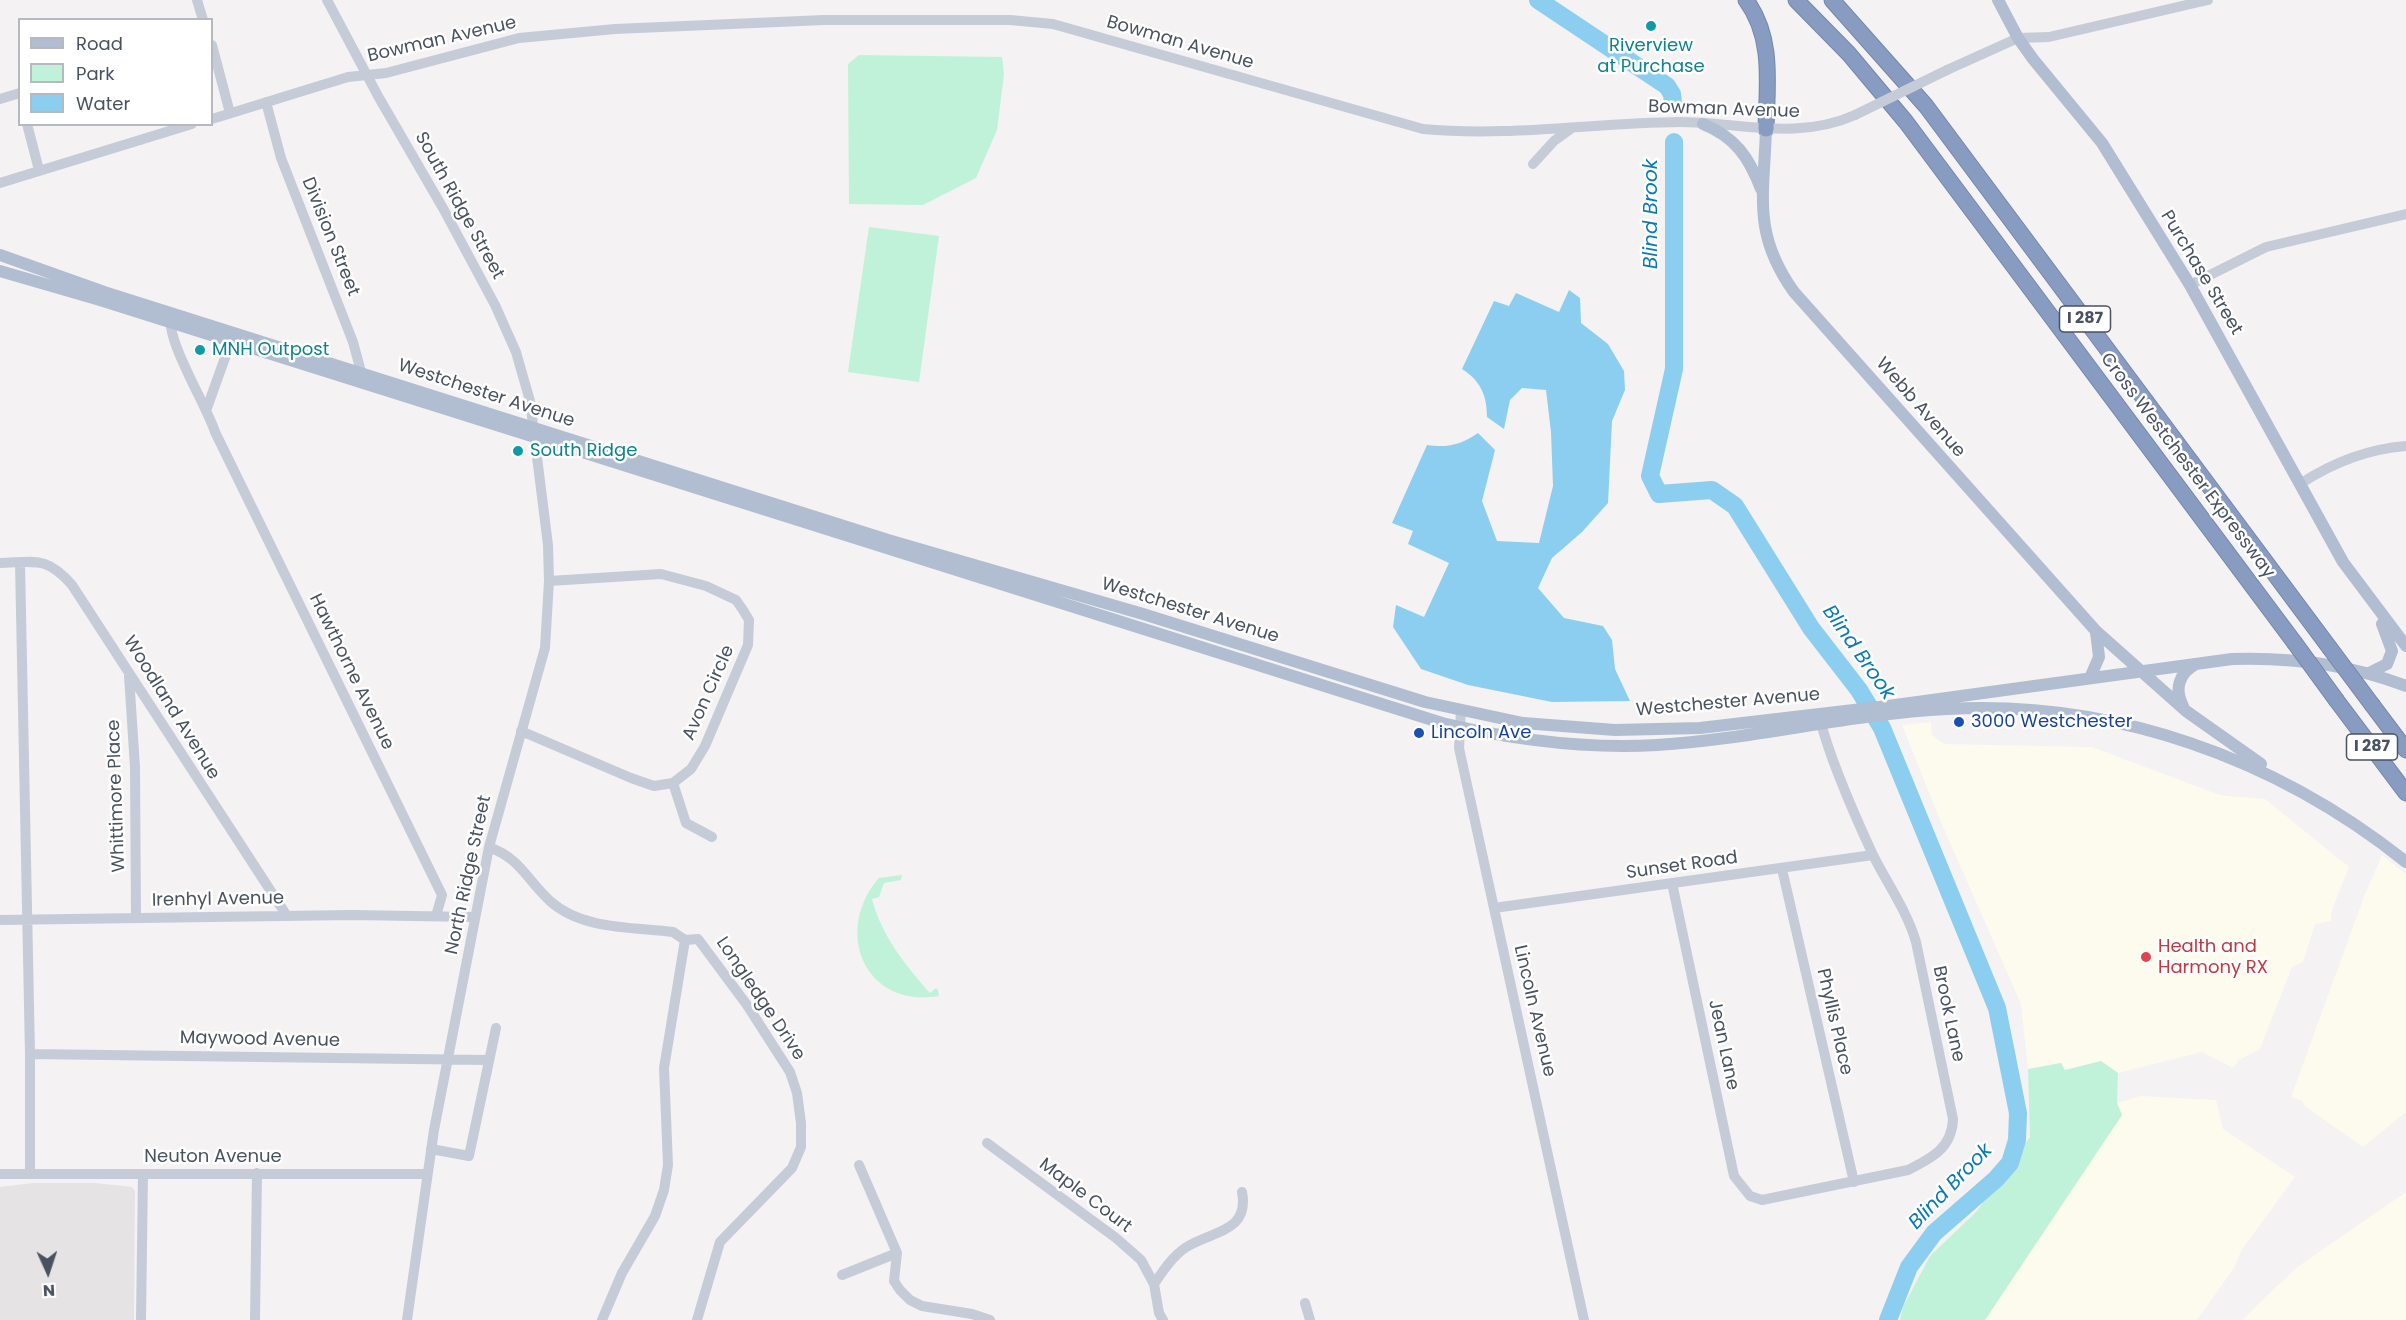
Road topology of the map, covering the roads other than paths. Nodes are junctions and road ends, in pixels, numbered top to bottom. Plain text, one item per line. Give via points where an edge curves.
1 (197, 0) edge
2 (327, 0) edge
3 (1746, 0) edge
4 (1796, 0) edge
5 (1832, 0) edge
6 (1998, 0) edge
7 (2208, 0) edge
8 (202, 18) edge
9 (2018, 38) junction
10 (213, 49) edge
11 (366, 75) junction
12 (18, 94) edge
13 (0, 99) edge
14 (266, 102) junction
15 (230, 113) junction
16 (213, 118) edge
17 (1703, 124) junction
18 (28, 126) edge
19 (185, 126) edge
20 (1574, 127) junction
21 (1766, 129) junction
22 (1533, 164) dead end
23 (39, 170) junction
24 (0, 183) edge
25 (1762, 193) junction
26 (2406, 214) edge
27 (0, 255) edge
28 (0, 271) edge
29 (2190, 285) junction
30 (171, 318) junction
31 (221, 328) junction
32 (231, 342) junction
33 (363, 379) junction
34 (207, 408) junction
35 (534, 433) junction
36 (2406, 446) edge
37 (2300, 484) junction
38 (20, 562) junction
39 (0, 563) edge
40 (2353, 577) junction
41 (549, 581) junction
42 (2096, 631) junction
43 (2406, 646) edge
44 (2200, 662) junction
45 (2139, 671) junction
46 (129, 673) junction
47 (2369, 673) junction
48 (2090, 678) junction
49 (2406, 686) edge
50 (1461, 710) junction
51 (1891, 710) junction
52 (2186, 711) junction
53 (1820, 719) junction
54 (1460, 727) junction
55 (520, 731) junction
56 (2406, 750) edge
57 (673, 783) junction
58 (2291, 785) junction
59 (2406, 793) edge
60 (712, 837) dead end
61 (489, 847) junction
62 (1873, 855) junction
63 (2406, 862) edge
64 (1782, 869) junction
65 (1672, 883) junction
66 (1494, 908) junction
67 (287, 916) junction
68 (436, 916) junction
69 (475, 917) junction
70 (136, 918) junction
71 (0, 920) edge
72 (26, 920) junction
73 (685, 940) junction
74 (496, 1028) dead end
75 (30, 1054) junction
76 (489, 1060) junction
77 (448, 1061) junction
78 (987, 1143) dead end
79 (431, 1149) junction
80 (859, 1165) dead end
81 (257, 1173) junction
82 (0, 1174) edge
83 (30, 1174) junction
84 (143, 1174) junction
85 (427, 1174) junction
86 (1854, 1182) junction
87 (1242, 1192) dead end
88 (1762, 1200) joint
89 (897, 1254) junction
90 (842, 1275) dead end
91 (1154, 1284) junction
92 (1305, 1303) dead end
93 (141, 1320) edge
94 (255, 1320) edge
95 (407, 1320) edge
96 (602, 1320) edge
97 (697, 1320) edge
98 (990, 1320) edge
99 (1163, 1320) edge
100 (1310, 1320) edge
101 (1584, 1320) edge

1 - 8 street
2 - 11 street, South Ridge Street
3 - 21 highway via 1759,21 1766,45
4 - 59 highway, Cross Westchester Expressway / I 287, bridge via 1906,122
5 - 56 highway, Cross Westchester Expressway / I 287, bridge via 1926,106
6 - 9 main road, Purchase Street
7 - 9 street via 2049,37
9 - 21 street, Bowman Avenue, bridge via 1855,114 1813,129
9 - 29 main road, Purchase Street via 2102,143
10 - 15 street
11 - 14 street, Bowman Avenue
11 - 20 street, Bowman Avenue via 386,73 507,39 615,29 824,20 1010,20 1053,24 1423,129 1482,133
11 - 35 street, South Ridge Street via 495,305 516,352 530,401
12 - 13 street
14 - 15 street, Bowman Avenue
14 - 33 street, Division Street via 281,158 353,342
15 - 16 street, Bowman Avenue
17 - 20 street, Bowman Avenue
17 - 21 street, Bowman Avenue
17 - 25 main road via 1721,131 1745,154
18 - 23 street
19 - 23 street
20 - 22 street via 1554,141
21 - 25 main road, Webb Avenue
23 - 24 street
25 - 42 main road, Webb Avenue via 1770,252 1794,292
26 - 29 street via 2266,247
27 - 30 main road, Westchester Avenue
28 - 30 main road, Westchester Avenue
29 - 37 main road, Purchase Street
30 - 31 main road, Westchester Avenue
30 - 32 main road, Westchester Avenue
30 - 34 street, Hawthorne Avenue via 178,350
31 - 32 street
31 - 33 main road, Westchester Avenue
32 - 33 main road, Westchester Avenue
32 - 34 street
33 - 35 main road, Westchester Avenue
34 - 68 street, Hawthorne Avenue via 442,895
35 - 41 street, North Ridge Street
35 - 50 main road, Westchester Avenue
35 - 54 main road, Westchester Avenue
36 - 37 street via 2351,458
37 - 40 main road, Purchase Street
38 - 39 street, Woodland Avenue
38 - 46 street, Woodland Avenue via 57,568 84,602
38 - 72 street
40 - 43 main road
40 - 47 main road via 2391,644 2387,664
41 - 55 street, North Ridge Street via 544,648
41 - 57 street, Avon Circle via 661,574 725,594 743,610 750,634 743,659 705,746 691,769
42 - 45 main road, Webb Avenue
42 - 48 main road via 2099,657
44 - 45 main road, Westchester Avenue
44 - 47 main road, Westchester Avenue via 2288,659 2323,662
44 - 52 main road via 2184,672 2180,680 2179,698
45 - 48 main road, Westchester Avenue
45 - 52 main road, Webb Avenue
46 - 67 street, Woodland Avenue
46 - 70 street, Whittimore Place via 135,767
47 - 49 main road, Westchester Avenue
48 - 51 main road, Westchester Avenue
50 - 53 main road, Westchester Avenue via 1543,726 1644,731
50 - 54 street, Lincoln Avenue
51 - 53 main road, Westchester Avenue
51 - 58 main road, Westchester Avenue via 1996,708 2099,719 2167,734
52 - 58 main road, Webb Avenue
53 - 54 main road, Westchester Avenue via 1692,742 1623,746 1552,743
53 - 62 street, Brook Lane
54 - 66 street, Lincoln Avenue via 1459,748
55 - 57 street via 654,786
55 - 61 street, North Ridge Street
57 - 60 street via 686,823
58 - 63 main road via 2357,825
61 - 69 street, North Ridge Street
61 - 73 street, Longledge Drive via 516,861 549,901 583,921 673,932
62 - 64 street, Sunset Road
62 - 86 street, Brook Lane via 1913,932 1948,1089 1952,1129 1944,1148 1929,1160 1908,1170
64 - 65 street, Sunset Road
64 - 86 street, Phyllis Place
65 - 66 street, Sunset Road
65 - 88 street, Jean Lane via 1734,1176 1750,1196
66 - 101 street, Lincoln Avenue
67 - 68 street, Irenhyl Avenue
67 - 70 street, Irenhyl Avenue
68 - 69 street
69 - 77 street, North Ridge Street
70 - 72 street, Irenhyl Avenue
71 - 72 street, Irenhyl Avenue
72 - 75 street
73 - 96 street via 664,1068 668,1154 664,1190 655,1216 622,1273
73 - 97 street, Longledge Drive via 699,939 778,1050 794,1082 801,1123 801,1147 792,1168 720,1242
74 - 76 street
75 - 77 street, Maywood Avenue
75 - 83 street
76 - 77 street, Maywood Avenue
76 - 79 street via 469,1156
77 - 79 street, North Ridge Street
78 - 91 street, Maple Court via 1116,1238 1141,1260
79 - 85 street, North Ridge Street
80 - 89 street
81 - 84 street, Neuton Avenue
81 - 85 street, Neuton Avenue
81 - 94 street
82 - 83 street, Neuton Avenue
83 - 84 street, Neuton Avenue
84 - 93 street
85 - 95 street, North Ridge Street
86 - 88 street, Brook Lane
87 - 91 street via 1241,1215 1233,1225 1186,1248 1173,1258
89 - 90 street
89 - 98 street via 894,1281 910,1300
91 - 99 street
92 - 100 street

